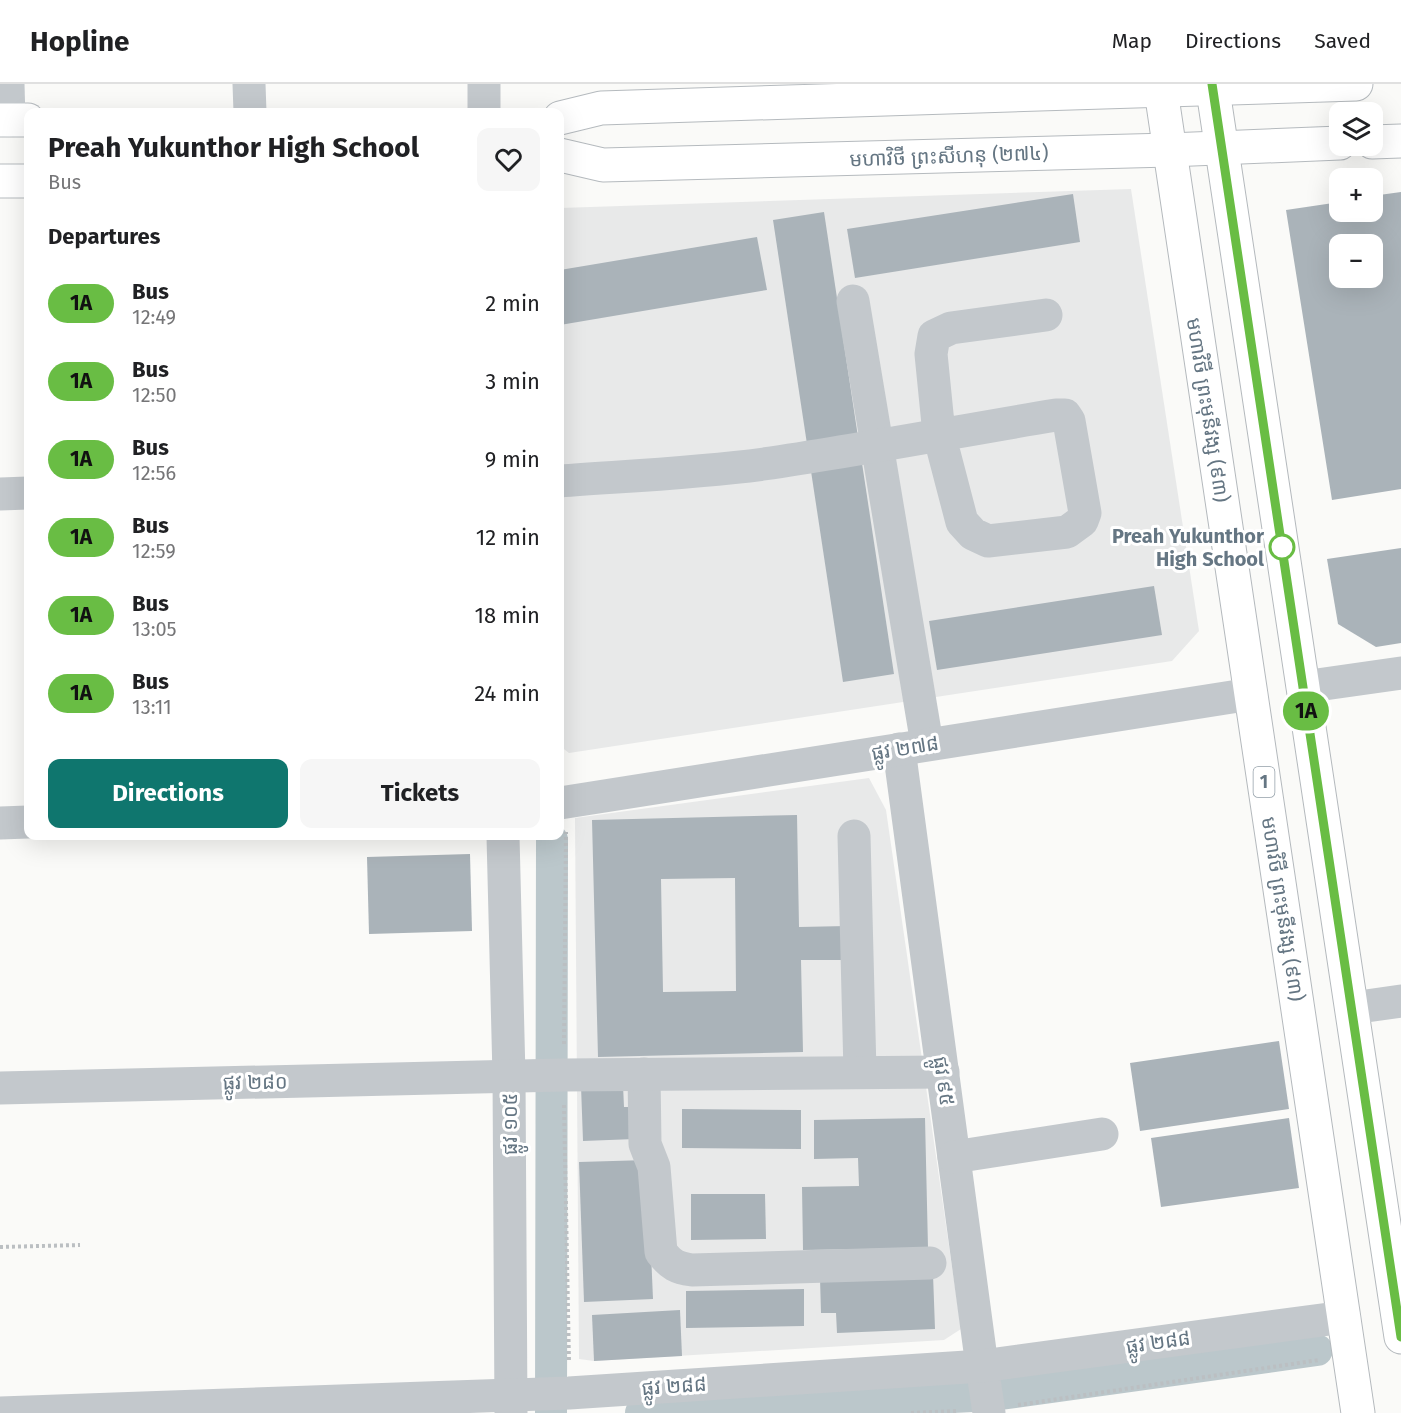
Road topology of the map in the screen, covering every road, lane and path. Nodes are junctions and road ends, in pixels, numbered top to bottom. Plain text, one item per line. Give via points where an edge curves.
1 (8, 84) edge
2 (249, 84) edge
3 (484, 84) edge
4 (1347, 84) edge
5 (1356, 84) edge
6 (1212, 86) edge
7 (1160, 87) edge
8 (250, 108) edge
9 (484, 108) edge
10 (564, 117) edge
11 (12, 120) edge
12 (1401, 141) edge
13 (1383, 142) edge
14 (1329, 143) edge
15 (1221, 148) junction
16 (1169, 150) junction
17 (564, 156) edge
18 (24, 181) edge
19 (0, 182) edge
20 (853, 301) dead end
21 (1046, 315) dead end
22 (939, 434) junction
23 (877, 445) junction
24 (564, 481) edge
25 (24, 493) edge
26 (0, 494) edge
27 (1401, 673) edge
28 (1303, 687) junction
29 (1251, 694) junction
30 (913, 747) junction
31 (564, 802) edge
32 (24, 822) edge
33 (0, 823) edge
34 (854, 836) dead end
35 (504, 840) edge
36 (1401, 1001) edge
37 (1352, 1008) junction
38 (860, 1072) junction
39 (943, 1072) junction
40 (644, 1074) junction
41 (538, 1076) junction
42 (0, 1088) edge
43 (1102, 1134) dead end
44 (954, 1157) junction
45 (80, 1245) dead end
46 (0, 1247) edge
47 (930, 1263) dead end
48 (1344, 1317) junction
49 (1400, 1324) edge
50 (1350, 1355) junction
51 (983, 1371) junction
52 (519, 1401) edge
53 (376, 1406) edge
54 (989, 1411) edge
55 (0, 1413) edge
56 (911, 1413) edge
57 (1358, 1413) edge

1 - 11 street
2 - 8 street
3 - 9 street
4 - 5 main road
4 - 6 main road
6 - 7 main road
6 - 15 main road
7 - 10 main road via 601,108
7 - 16 main road, មហាវិថី ព្រះមុនីវង្ស (៩៣) / 1
12 - 13 main road
14 - 15 main road, មហាវិថី ព្រះសីហនុ (២៧៤)
15 - 16 main road, មហាវិថី ព្រះសីហនុ (២៧៤)
15 - 28 main road
16 - 17 main road, មហាវិថី ព្រះសីហនុ (២៧៤) via 603,165
16 - 29 main road, មហាវិថី ព្រះមុនីវង្ស (៩៣) / 1
18 - 19 main road
20 - 23 street, ផ្លូវ ៩៥
21 - 22 street via 951,328 934,336 931,354
22 - 22 street via 962,522 972,534 987,541 1067,532 1082,521 1085,513 1070,421 1065,415
22 - 23 street
23 - 24 street via 763,464
23 - 30 street, ផ្លូវ ៩៥
25 - 26 street
27 - 28 street
28 - 37 main road
29 - 30 street, ផ្លូវ ២៧៨
29 - 48 main road, មហាវិថី ព្រះមុនីវង្ស (៩៣) / 1
30 - 31 street, ផ្លូវ ២៧៨
30 - 39 street, ផ្លូវ ៩៥
32 - 33 street
34 - 38 street
35 - 41 street, ផ្លូវ ១០៥
36 - 37 street
37 - 49 main road
38 - 39 street, ផ្លូវ ២៨០
38 - 40 street, ផ្លូវ ២៨០
39 - 44 street, ផ្លូវ ៩៥
40 - 41 street, ផ្លូវ ២៨០
40 - 47 street via 645,1144 654,1167 661,1252 668,1262 679,1269 692,1270
41 - 42 street, ផ្លូវ ២៨០
41 - 52 street, ផ្លូវ ១០៥
43 - 44 street
44 - 51 street, ផ្លូវ ៩៥
45 - 46 path
48 - 50 main road, មហាវិថី ព្រះមុនីវង្ស (៩៣) / 1
48 - 51 street, ផ្លូវ ២៨៨
50 - 54 path
50 - 57 main road, មហាវិថី ព្រះមុនីវង្ស (៩៣) / 1
51 - 52 street, ផ្លូវ ២៨៨ via 569,1393
51 - 54 street, ផ្លូវ ៩៥
52 - 53 street, ផ្លូវ ២៨៨
53 - 55 street, ផ្លូវ ២៨៨
54 - 56 path

